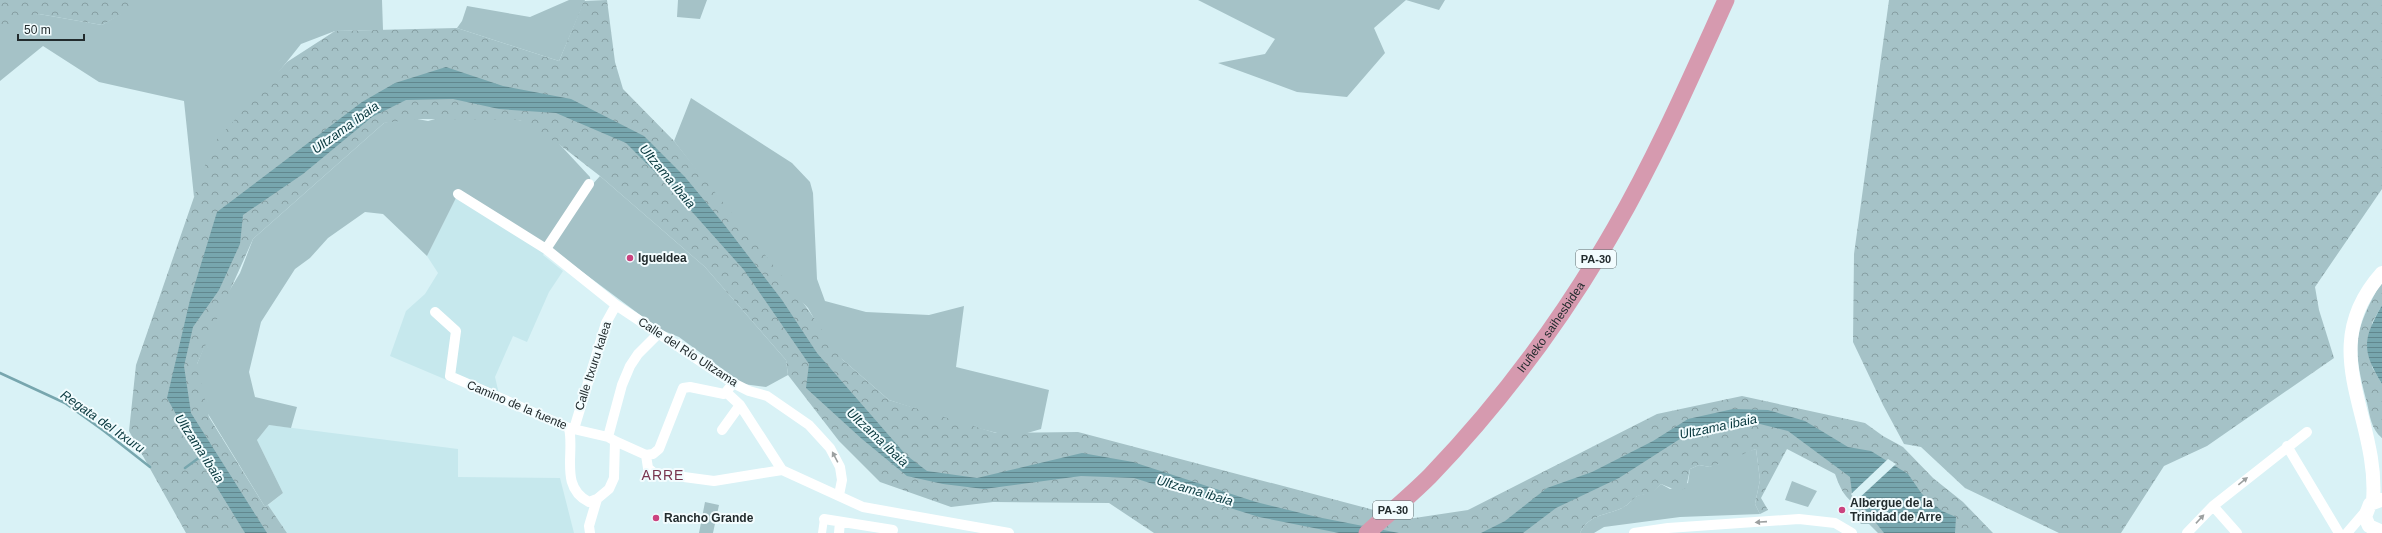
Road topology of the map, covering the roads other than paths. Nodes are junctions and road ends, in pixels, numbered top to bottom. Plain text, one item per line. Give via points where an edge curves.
1 (1726, 0) edge
2 (589, 184) dead end
3 (458, 194) dead end
4 (546, 250) junction
5 (2382, 273) edge
6 (616, 305) junction
7 (436, 312) dead end
8 (658, 334) junction
9 (733, 383) junction
10 (726, 392) junction
11 (740, 405) junction
12 (2365, 426) junction
13 (571, 428) junction
14 (722, 430) dead end
15 (2307, 432) dead end
16 (612, 439) junction
17 (2287, 446) junction
18 (646, 455) junction
19 (782, 470) junction
20 (2382, 479) edge
21 (839, 495) junction
22 (597, 499) junction
23 (2374, 504) edge
24 (2213, 506) junction
25 (824, 519) joint
26 (840, 522) junction
27 (857, 529) edge
28 (875, 531) edge
29 (2379, 531) edge
30 (892, 532) edge
31 (1004, 532) edge
32 (590, 533) edge
33 (822, 533) edge
34 (839, 533) edge
35 (1367, 533) edge
36 (1634, 533) edge
37 (1852, 533) edge
38 (2187, 533) edge
39 (2238, 533) edge
40 (2339, 533) edge
41 (2347, 533) edge
42 (2352, 533) edge

1 - 35 highway, Iruñeko saihesbidea / PA-30 via 1667,128 1616,227 1558,320 1471,430 1418,487
2 - 4 street
3 - 4 street, Calle del Río Ultzama
4 - 6 street, Calle del Río Ultzama
5 - 12 main road via 2356,312 2350,334 2351,369
6 - 8 street, Calle del Río Ultzama
6 - 13 street, Calle Itxuru kalea via 606,323
7 - 13 street, Camino de la fuente via 456,331 450,376
8 - 9 street, Calle del Río Ultzama
8 - 16 street via 630,366 622,385
9 - 10 street
21 -> 9 street, Calle del Río Ultzama via 842,480 840,467 830,448 809,425 767,396
10 - 11 street
10 - 18 street via 724,394 690,387 683,388 659,449 653,454
11 - 14 street
11 - 19 street
12 - 20 main road
12 - 23 main road via 2375,484
13 - 16 street, Camino de la fuente
13 - 22 street via 570,478 582,498 589,502
15 - 17 street
16 - 18 street, Camino de la fuente
16 - 22 street via 614,478 609,488
24 -> 17 street
17 - 40 street
18 - 19 street via 648,468 654,473 714,481
19 - 21 street
21 - 31 street via 863,507
22 - 32 street via 589,526
23 - 29 main road via 2366,522
23 - 41 street
38 -> 24 street
24 - 39 street
25 - 26 street
25 - 33 street
26 - 27 street
26 - 34 street
27 - 28 street
28 - 30 street
29 - 42 street via 2366,528
37 -> 36 street via 1834,523 1800,520

